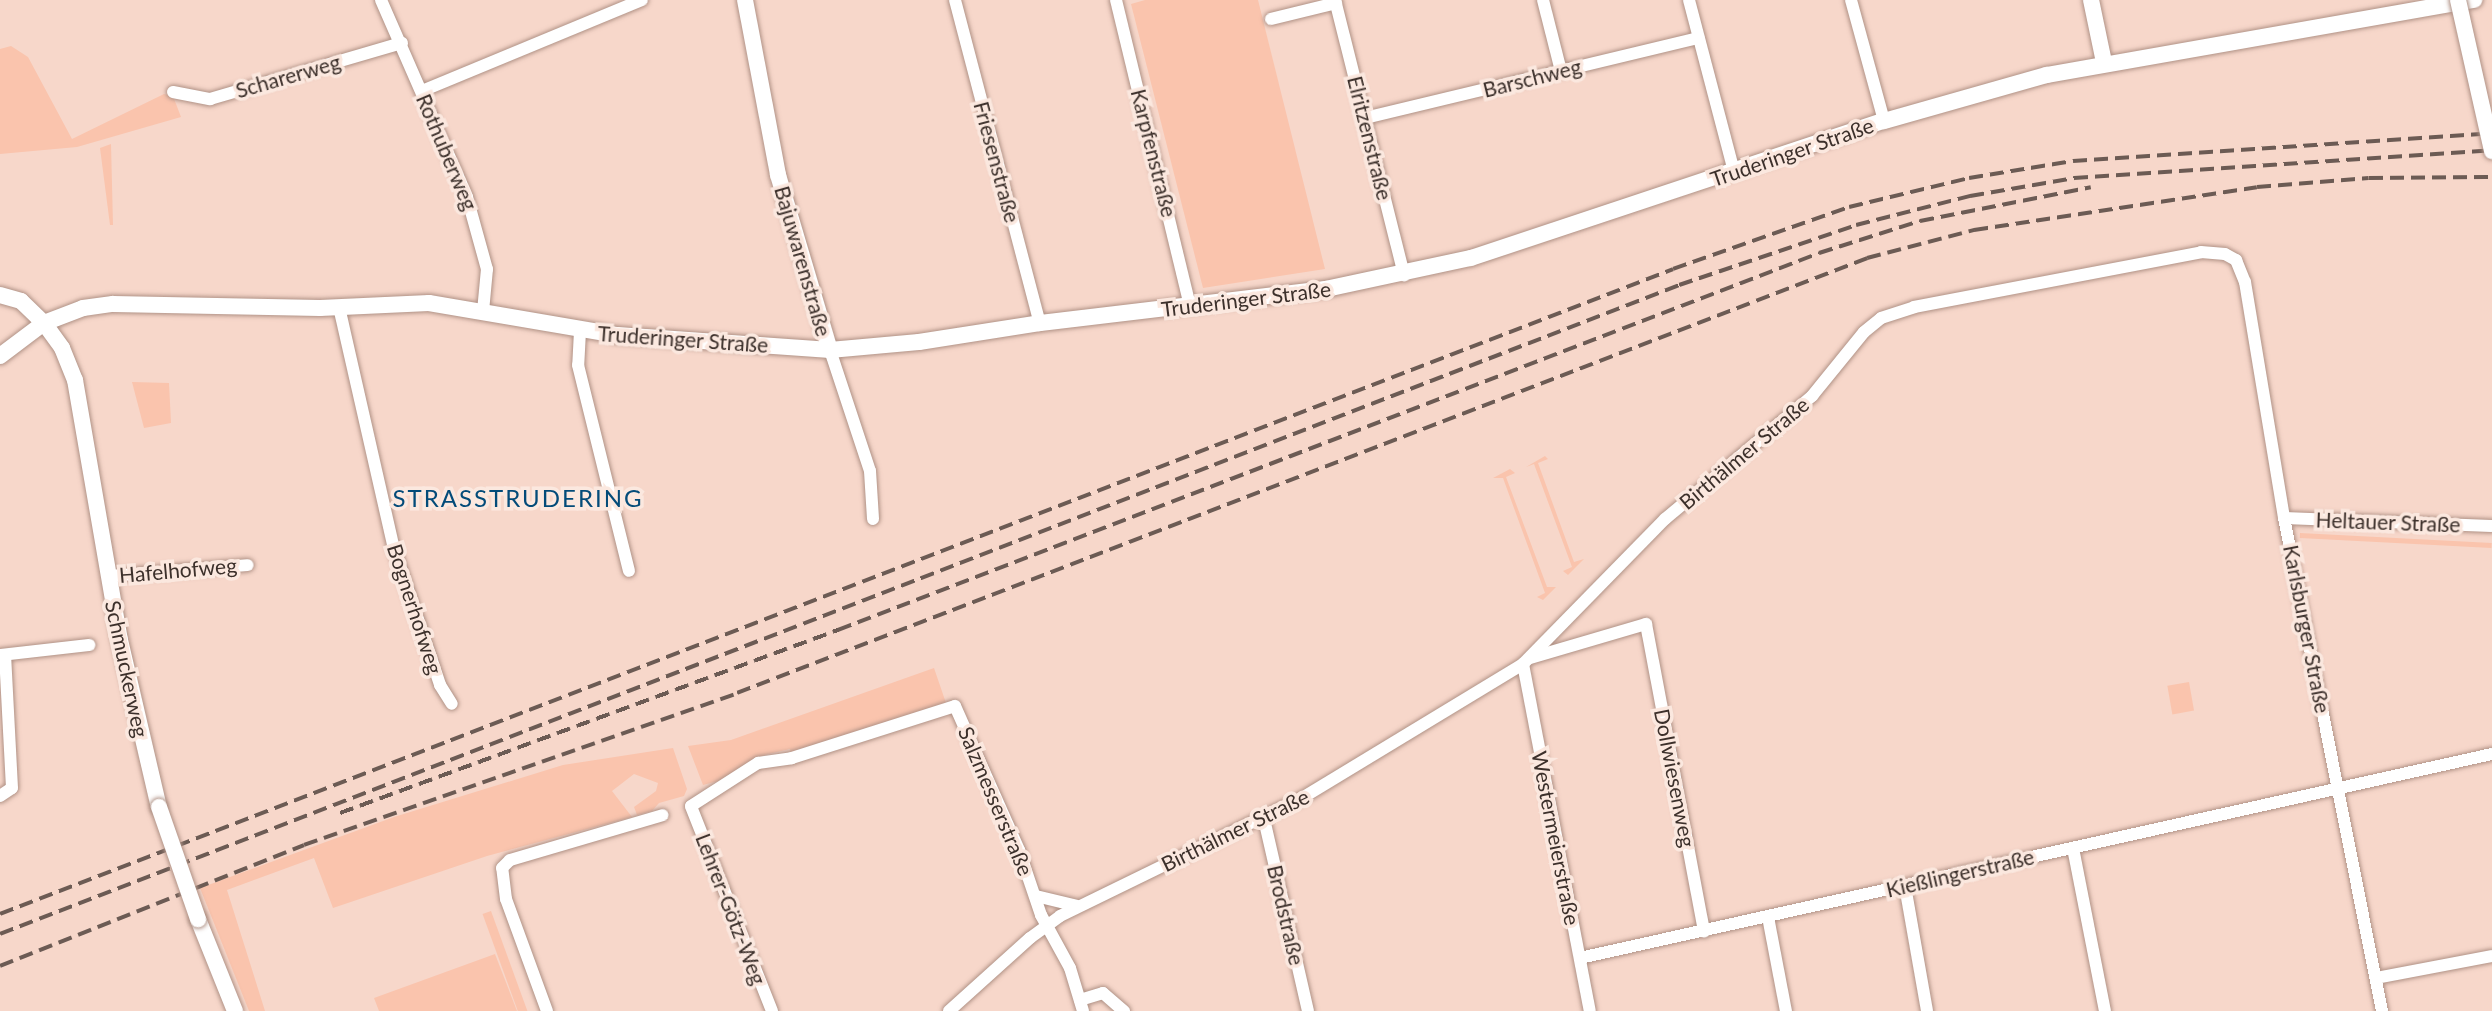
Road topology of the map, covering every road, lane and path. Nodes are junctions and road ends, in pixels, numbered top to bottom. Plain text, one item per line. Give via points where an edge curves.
1 (381, 0) edge
2 (642, 0) edge
3 (745, 0) edge
4 (955, 0) edge
5 (1116, 0) edge
6 (1543, 0) edge
7 (1689, 0) edge
8 (1851, 0) edge
9 (2091, 0) edge
10 (2458, 0) edge
11 (2474, 0) edge
12 (1336, 1) edge
13 (1271, 19) dead end
14 (1699, 38) junction
15 (402, 43) junction
16 (2104, 62) junction
17 (1561, 71) junction
18 (422, 91) junction
19 (173, 92) dead end
20 (1365, 118) junction
21 (1884, 121) junction
22 (2492, 151) edge
23 (1734, 171) junction
24 (2225, 254) joint
25 (1404, 275) junction
26 (0, 295) edge
27 (1190, 306) junction
28 (339, 307) junction
29 (483, 311) junction
30 (44, 323) junction
31 (1041, 323) junction
32 (580, 331) junction
33 (830, 350) junction
34 (0, 356) edge
35 (2284, 518) junction
36 (873, 519) dead end
37 (2492, 526) edge
38 (248, 565) dead end
39 (629, 571) dead end
40 (109, 576) junction
41 (1646, 624) joint
42 (1563, 625) junction
43 (1579, 641) junction
44 (89, 645) dead end
45 (2, 655) edge
46 (1526, 662) junction
47 (452, 704) dead end
48 (2492, 754) edge
49 (2338, 786) junction
50 (0, 796) edge
51 (691, 806) joint
52 (663, 815) dead end
53 (1264, 818) junction
54 (2073, 848) junction
55 (1905, 886) junction
56 (1036, 895) junction
57 (1078, 906) junction
58 (1768, 917) junction
59 (1048, 924) junction
60 (1704, 932) junction
61 (2492, 956) edge
62 (1580, 958) junction
63 (2376, 978) junction
64 (1082, 1005) edge
65 (235, 1011) edge
66 (547, 1011) edge
67 (772, 1011) edge
68 (949, 1011) edge
69 (1124, 1011) edge
70 (1308, 1011) edge
71 (1590, 1011) edge
72 (1786, 1011) edge
73 (1927, 1011) edge
74 (2105, 1011) edge
75 (2382, 1011) edge

1 - 15 street, Rothuberweg
2 - 18 street
3 - 33 street, Bajuwarenstraße via 778,175
4 - 31 street, Friesenstraße
5 - 27 street, Karpfenstraße
6 - 17 street
7 - 14 street
8 - 21 street
9 - 16 street
10 - 22 street, bridge
11 - 16 street, Truderinger Straße
12 - 13 street
12 - 20 street, Elritzenstraße
14 - 17 street, Barschweg
14 - 23 street
15 - 18 street, Rothuberweg
15 - 19 street, Scharerweg via 210,99
16 - 21 street, Truderinger Straße
17 - 20 street, Barschweg
18 - 29 street, Rothuberweg via 478,228 487,269
20 - 25 street, Elritzenstraße
21 - 23 street, Truderinger Straße
23 - 25 street, Truderinger Straße via 1562,230
24 - 35 street, Karlsburger Straße via 2236,260 2245,282
24 - 42 street, Birthälmer Straße via 2201,253 2106,270 1914,307 1881,318 1812,396 1665,519
25 - 27 street, Truderinger Straße
26 - 30 street, Schmuckerweg via 21,301
27 - 31 street, Truderinger Straße
28 - 29 street, Truderinger Straße via 410,302
28 - 30 street, Truderinger Straße via 113,304 83,308
28 - 47 street, Bognerhofweg via 393,545 440,685
29 - 32 street, Truderinger Straße
30 - 34 street, Truderinger Straße
30 - 40 street, Schmuckerweg via 62,348 75,380
31 - 33 street, Truderinger Straße
32 - 33 street, Truderinger Straße
32 - 39 street via 578,365
33 - 36 street, Bajuwarenstraße via 870,471
35 - 37 street, Heltauer Straße
35 - 49 street, Karlsburger Straße
38 - 40 street, Hafelhofweg
40 - 65 street, Schmuckerweg, bridge via 159,807
41 - 43 street, Birthälmer Straße
41 - 60 street, Dollwiesenweg
42 - 43 street
42 - 46 street, Birthälmer Straße
43 - 46 street, Birthälmer Straße
44 - 45 street
45 - 50 street via 12,788
46 - 53 street, Birthälmer Straße
46 - 62 street, Westermeierstraße
48 - 49 street, Kießlingerstraße
49 - 54 street, Kießlingerstraße
49 - 63 street, Karlsburger Straße
51 - 56 street, Salzmesserstraße via 758,763 792,758 955,706
51 - 67 street, Lehrer-Götz-Weg
52 - 66 street via 510,860 502,868 506,899
53 - 57 street, Birthälmer Straße
53 - 70 street, Brodstraße
54 - 55 street, Kießlingerstraße
54 - 74 street
55 - 58 street, Kießlingerstraße
55 - 73 street
56 - 57 street, Salzmesserstraße
56 - 59 street, Salzmesserstraße
57 - 59 street, Birthälmer Straße
58 - 60 street, Kießlingerstraße
58 - 72 street
59 - 64 street, Salzmesserstraße
59 - 68 street, Birthälmer Straße
60 - 62 street, Kießlingerstraße
61 - 63 street
62 - 71 street, Westermeierstraße
63 - 75 street, Karlsburger Straße
64 - 69 street via 1103,993

